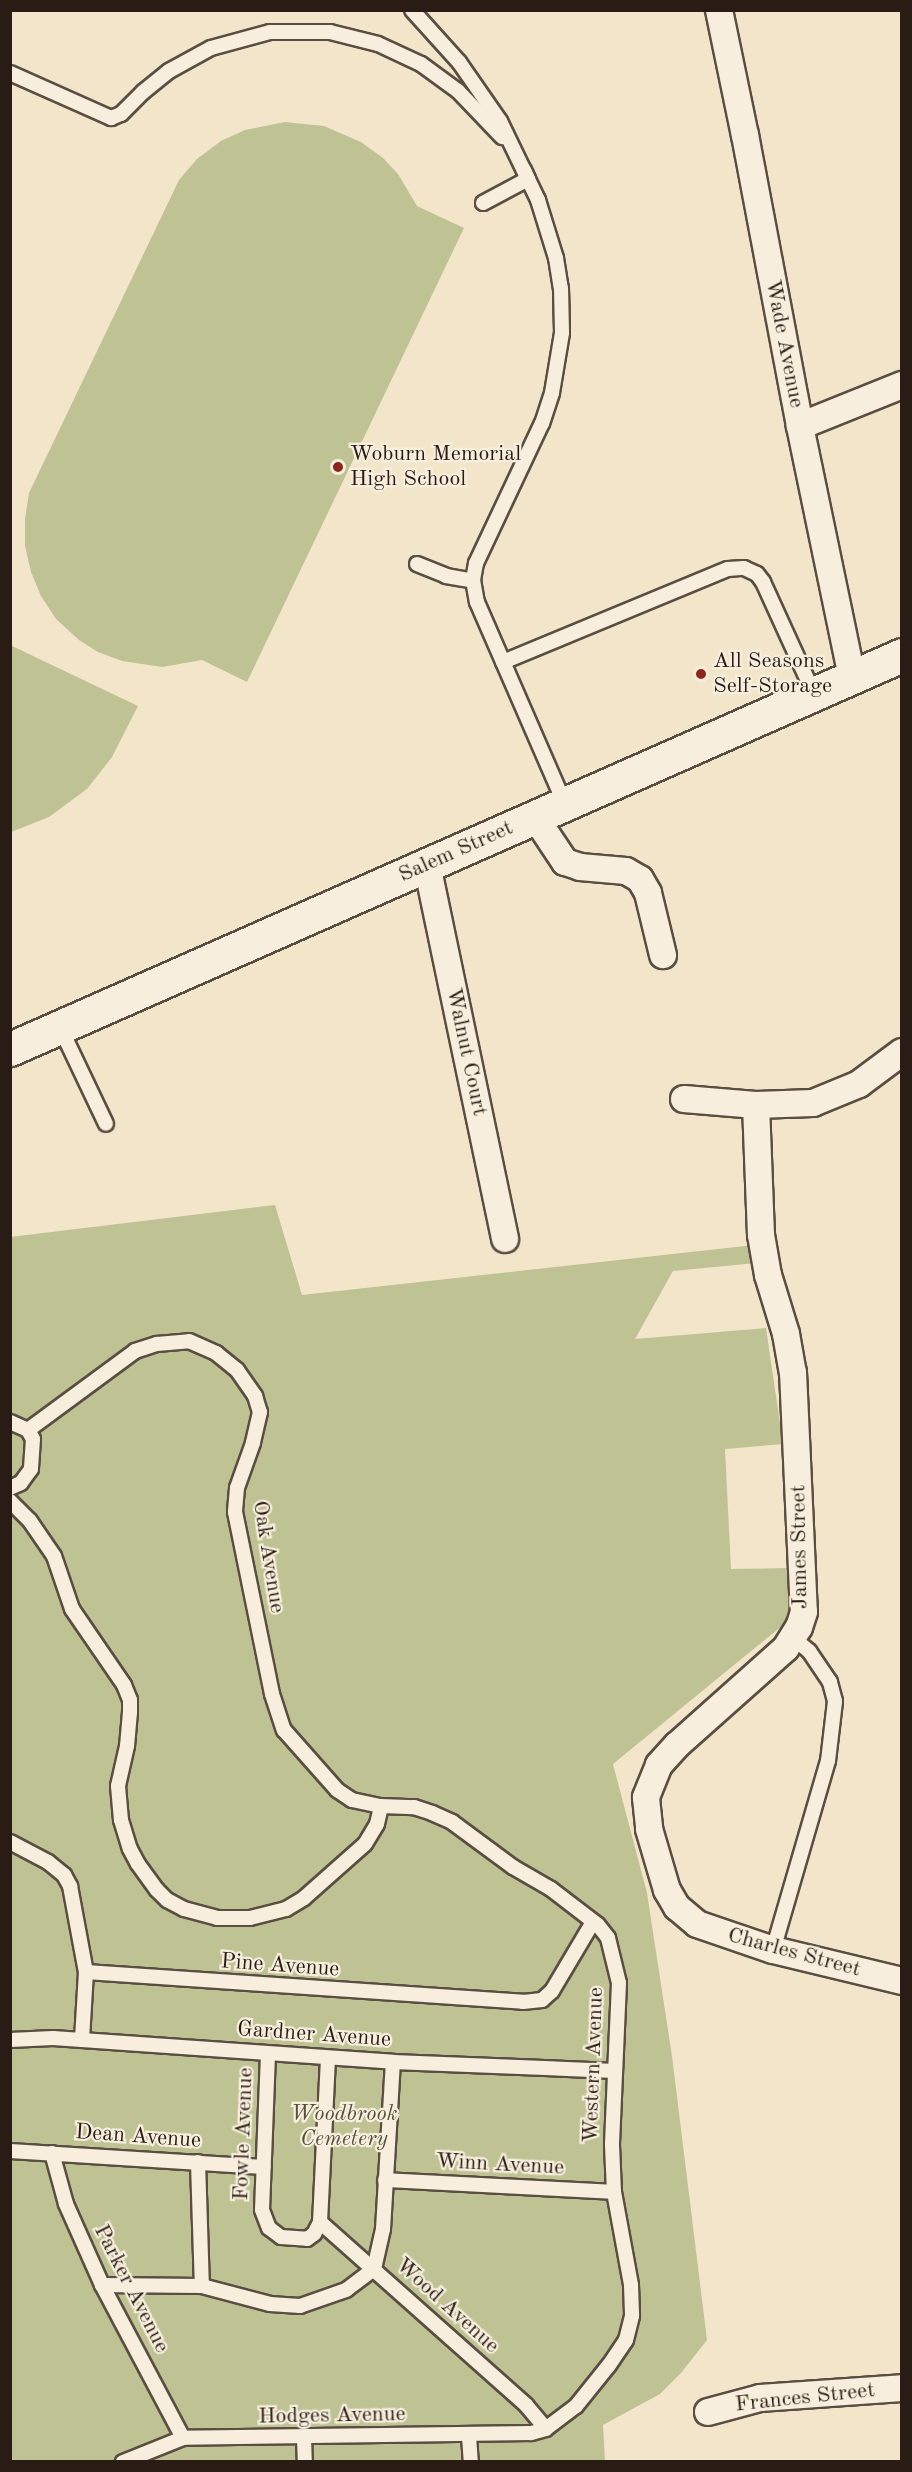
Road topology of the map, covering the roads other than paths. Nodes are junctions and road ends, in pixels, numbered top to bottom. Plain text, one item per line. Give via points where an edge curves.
1 (412, 10) edge
2 (719, 10) edge
3 (10, 73) edge
4 (528, 178) junction
5 (483, 203) dead end
6 (902, 385) edge
7 (800, 426) junction
8 (417, 564) dead end
9 (473, 581) junction
10 (902, 655) edge
11 (503, 662) junction
12 (852, 677) junction
13 (814, 694) junction
14 (565, 804) junction
15 (535, 818) junction
16 (427, 865) junction
17 (663, 955) dead end
18 (60, 1027) junction
19 (10, 1049) edge
20 (902, 1052) edge
21 (684, 1099) dead end
22 (756, 1105) junction
23 (106, 1124) dead end
24 (505, 1239) dead end
25 (10, 1422) edge
26 (28, 1430) junction
27 (10, 1488) edge
28 (10, 1501) edge
29 (793, 1638) junction
30 (381, 1806) junction
31 (10, 1842) edge
32 (690, 1919) joint
33 (593, 1922) junction
34 (773, 1950) junction
35 (86, 1972) junction
36 (902, 1981) edge
37 (10, 2040) edge
38 (82, 2040) junction
39 (268, 2054) junction
40 (328, 2058) junction
41 (393, 2062) junction
42 (615, 2071) junction
43 (10, 2151) edge
44 (52, 2153) junction
45 (198, 2162) junction
46 (264, 2167) junction
47 (385, 2180) junction
48 (614, 2192) junction
49 (319, 2225) junction
50 (374, 2269) junction
51 (102, 2285) junction
52 (202, 2286) junction
53 (902, 2388) edge
54 (708, 2412) dead end
55 (546, 2429) junction
56 (470, 2436) junction
57 (183, 2438) junction
58 (304, 2438) junction
59 (123, 2462) edge
60 (305, 2462) edge
61 (471, 2462) edge

1 - 4 lane via 474,81 500,121
2 - 7 street, Wade Avenue
3 - 4 lane via 111,118 121,114 179,64 228,42 282,31 348,36 405,56 452,86 490,123
4 - 5 lane
4 - 9 lane via 549,228 559,273 559,355 542,423 476,564
6 - 7 street
7 - 12 street, Wade Avenue
8 - 9 lane via 446,576
9 - 11 lane via 477,602
10 - 12 street, Salem Street
11 - 13 lane via 729,569 744,568 763,582
11 - 14 lane
12 - 13 street, Salem Street
13 - 14 street, Salem Street
14 - 15 street, Salem Street
15 - 16 street, Salem Street
15 - 17 street via 565,862 626,871 640,879 648,893
16 - 18 street, Salem Street
16 - 24 street, Walnut Court
18 - 19 street, Salem Street
18 - 23 lane
20 - 22 street via 860,1084 828,1099
21 - 22 street
22 - 29 street, James Street via 761,1235 793,1372 805,1604
25 - 26 lane
26 - 27 lane via 33,1439 31,1469 21,1483
26 - 30 lane, Oak Avenue via 135,1351 157,1344 189,1341 216,1353 237,1370 255,1396 260,1412 237,1488 235,1512 272,1694 284,1730 337,1790 352,1800
28 - 30 lane via 30,1521 54,1556 72,1609 124,1685 130,1700 118,1786 120,1813 138,1864 167,1900 217,1918 250,1918 286,1909 365,1844 377,1824
29 - 32 street, James Street via 779,1656 677,1745 651,1780 646,1810 661,1873 677,1907
29 - 34 lane via 819,1665 832,1686 835,1701 828,1761
30 - 33 lane, Western Avenue via 414,1807 452,1822
31 - 35 lane via 64,1875 70,1886
32 - 34 street, Charles Street via 707,1930
33 - 35 lane, Pine Avenue via 552,1991 542,2000 523,2002
33 - 42 lane, Western Avenue via 609,1938 619,1983
34 - 36 street, Charles Street
35 - 38 lane
37 - 38 lane, Gardner Avenue
38 - 39 lane, Gardner Avenue
39 - 40 lane, Gardner Avenue
39 - 46 lane, Fowle Avenue
40 - 41 lane, Gardner Avenue
40 - 49 lane
41 - 42 lane, Gardner Avenue
41 - 47 lane
42 - 48 lane, Western Avenue
43 - 44 lane, Dean Avenue
44 - 45 lane, Dean Avenue
44 - 51 lane, Parker Avenue via 66,2204
45 - 46 lane, Dean Avenue
45 - 52 lane
46 - 49 lane, Fowle Avenue via 262,2210 268,2228 294,2240 307,2239
47 - 48 lane, Winn Avenue
47 - 50 lane via 383,2229
48 - 55 lane, Western Avenue via 631,2285 631,2328 609,2365 576,2406
49 - 50 lane, Wood Avenue
50 - 52 lane via 346,2290 300,2306 270,2304
50 - 55 lane, Wood Avenue via 526,2405
51 - 52 lane
51 - 57 lane, Parker Avenue
53 - 54 street, Frances Street via 760,2398
55 - 56 lane, Hodges Avenue
56 - 58 lane, Hodges Avenue
56 - 61 lane
57 - 58 lane, Hodges Avenue
57 - 59 lane, Hodges Avenue
58 - 60 lane

